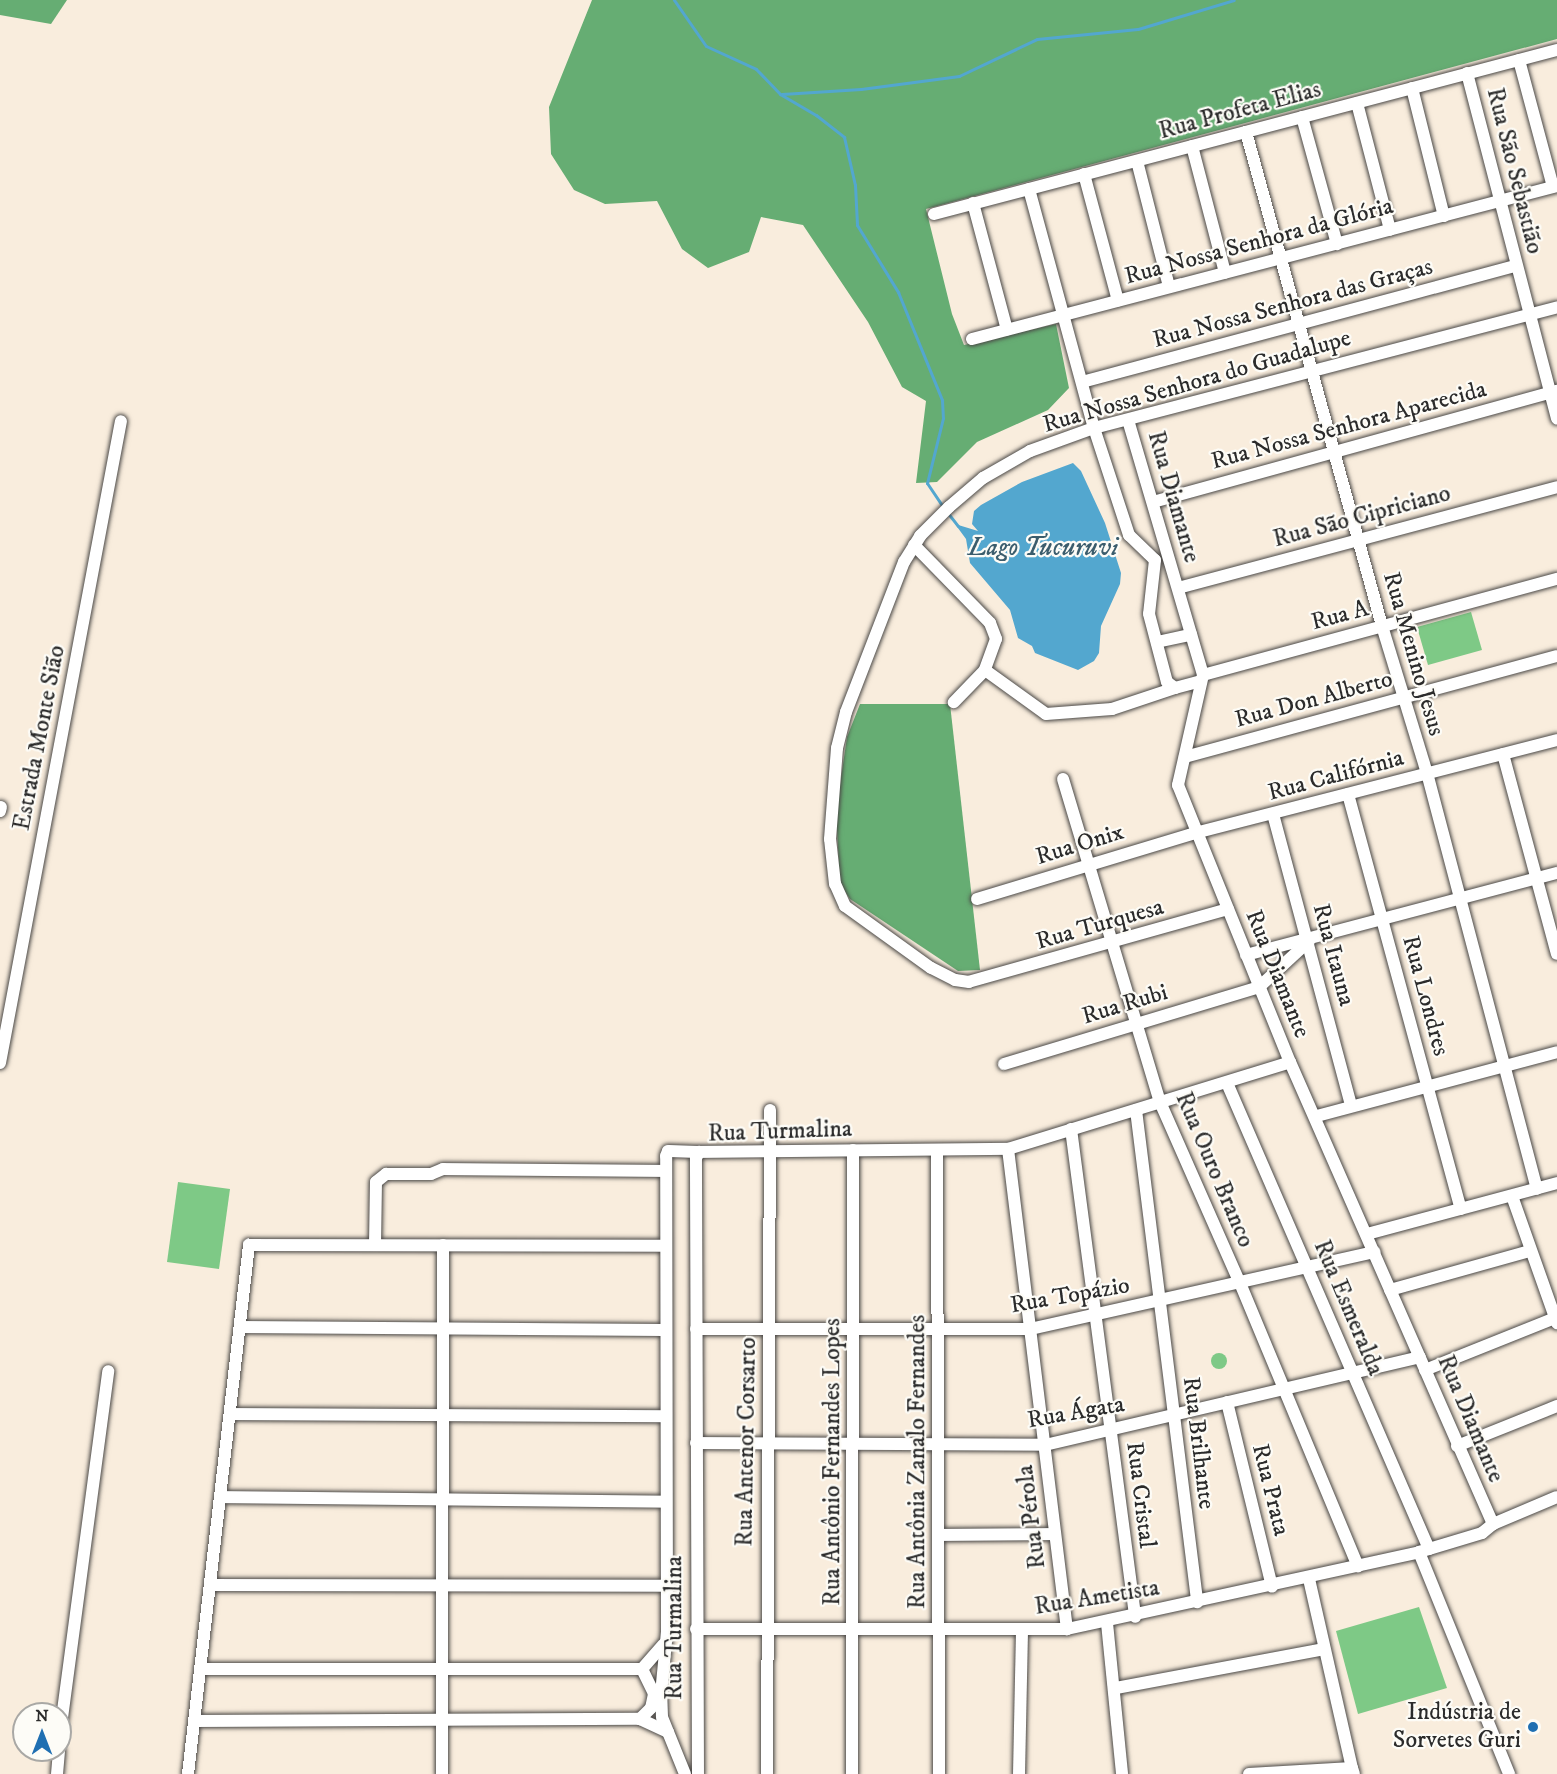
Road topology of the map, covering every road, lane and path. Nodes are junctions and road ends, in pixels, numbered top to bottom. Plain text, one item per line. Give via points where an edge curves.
1 (1557, 50) edge
2 (1519, 60) junction
3 (1467, 73) junction
4 (1412, 88) junction
5 (1357, 103) junction
6 (1302, 117) junction
7 (1246, 132) junction
8 (1191, 146) junction
9 (1137, 160) junction
10 (1084, 174) junction
11 (1555, 187) edge
12 (1029, 189) junction
13 (1498, 201) junction
14 (973, 204) junction
15 (934, 214) dead end
16 (1444, 216) junction
17 (1390, 230) junction
18 (1336, 244) junction
19 (1281, 258) junction
20 (1516, 266) junction
21 (1225, 273) junction
22 (1169, 287) junction
23 (1118, 301) junction
24 (1557, 307) edge
25 (1531, 314) junction
26 (1063, 315) junction
27 (1299, 325) junction
28 (1006, 330) junction
29 (972, 339) dead end
30 (1312, 371) junction
31 (1082, 382) junction
32 (1554, 392) edge
33 (1557, 418) edge
34 (1128, 420) junction
35 (121, 421) dead end
36 (1094, 428) junction
37 (1333, 450) junction
38 (1557, 488) edge
39 (1153, 502) junction
40 (1358, 540) junction
41 (914, 545) junction
42 (1557, 579) edge
43 (1178, 588) junction
44 (1382, 627) junction
45 (1191, 635) junction
46 (1157, 642) junction
47 (1557, 656) edge
48 (985, 670) junction
49 (1202, 678) junction
50 (1175, 688) junction
51 (1403, 698) junction
52 (954, 702) dead end
53 (1557, 740) edge
54 (1503, 754) junction
55 (1185, 757) junction
56 (1427, 774) junction
57 (1063, 779) dead end
58 (1348, 794) junction
59 (1273, 814) junction
60 (1195, 833) junction
61 (1088, 863) junction
62 (1557, 873) edge
63 (1538, 878) junction
64 (977, 899) dead end
65 (1461, 899) junction
66 (1228, 909) junction
67 (1384, 919) junction
68 (1309, 941) junction
69 (1113, 943) junction
70 (1557, 954) edge
71 (1246, 955) junction
72 (983, 981) joint
73 (1259, 987) junction
74 (1137, 1022) junction
75 (1557, 1052) edge
76 (1290, 1062) junction
77 (0, 1063) edge
78 (1004, 1064) dead end
79 (1504, 1065) junction
80 (1227, 1083) junction
81 (1427, 1086) junction
82 (1161, 1102) junction
83 (1351, 1106) junction
84 (770, 1110) dead end
85 (1136, 1110) junction
86 (1317, 1116) junction
87 (1071, 1129) junction
88 (1008, 1149) junction
89 (770, 1150) junction
90 (853, 1150) junction
91 (937, 1150) junction
92 (699, 1152) junction
93 (665, 1172) junction
94 (1557, 1183) edge
95 (1537, 1189) junction
96 (1512, 1196) junction
97 (1461, 1209) junction
98 (1367, 1234) junction
99 (375, 1245) junction
100 (443, 1245) junction
101 (666, 1246) junction
102 (1530, 1251) junction
103 (1374, 1252) junction
104 (1308, 1268) junction
105 (1240, 1282) junction
106 (1390, 1290) junction
107 (1161, 1300) junction
108 (1096, 1315) junction
109 (1556, 1320) edge
110 (240, 1327) junction
111 (443, 1328) junction
112 (696, 1329) junction
113 (769, 1329) junction
114 (940, 1329) junction
115 (1030, 1329) junction
116 (664, 1330) junction
117 (854, 1330) junction
118 (1420, 1357) junction
119 (1425, 1370) junction
120 (108, 1371) dead end
121 (1353, 1373) junction
122 (1286, 1389) junction
123 (1227, 1402) junction
124 (1557, 1406) edge
125 (230, 1414) junction
126 (443, 1414) junction
127 (1173, 1415) junction
128 (664, 1416) junction
129 (1111, 1429) junction
130 (696, 1443) junction
131 (768, 1444) junction
132 (854, 1444) junction
133 (939, 1444) junction
134 (1045, 1445) junction
135 (1457, 1446) junction
136 (220, 1497) junction
137 (1557, 1497) edge
138 (442, 1499) junction
139 (666, 1502) junction
140 (1493, 1524) junction
141 (1055, 1534) junction
142 (939, 1535) junction
143 (1424, 1551) junction
144 (1358, 1566) junction
145 (1309, 1579) junction
146 (210, 1585) junction
147 (442, 1586) junction
148 (667, 1586) junction
149 (1272, 1587) junction
150 (1197, 1602) junction
151 (1135, 1617) junction
152 (1107, 1623) junction
153 (696, 1629) junction
154 (766, 1629) junction
155 (853, 1629) junction
156 (1067, 1629) junction
157 (939, 1630) junction
158 (1022, 1630) junction
159 (665, 1642) junction
160 (1324, 1649) junction
161 (200, 1669) junction
162 (442, 1669) junction
163 (642, 1669) junction
164 (1116, 1688) junction
165 (64, 1702) edge
166 (640, 1719) junction
167 (194, 1721) junction
168 (442, 1721) junction
169 (668, 1732) junction
170 (1353, 1771) edge
171 (188, 1774) edge
172 (442, 1774) edge
173 (685, 1774) edge
174 (698, 1774) edge
175 (767, 1774) edge
176 (852, 1774) edge
177 (939, 1774) edge
178 (1018, 1774) edge
179 (1122, 1774) edge
180 (1249, 1774) edge
181 (1509, 1774) edge

1 - 2 street, Rua Profeta Elias
2 - 3 street, Rua Profeta Elias
2 - 11 street
3 - 4 street, Rua Profeta Elias
3 - 13 street, Rua São Sebastião
4 - 5 street, Rua Profeta Elias
4 - 16 street
5 - 6 street, Rua Profeta Elias
5 - 17 street
6 - 7 street, Rua Profeta Elias
6 - 18 street
7 - 8 street, Rua Profeta Elias
7 - 19 street, Rua Menino Jesus
8 - 9 street, Rua Profeta Elias
8 - 21 street
9 - 10 street, Rua Profeta Elias
9 - 22 street
10 - 12 street, Rua Profeta Elias
10 - 23 street
11 - 13 street, Rua Nossa Senhora da Glória
12 - 14 street, Rua Profeta Elias
12 - 26 street
13 - 16 street, Rua Nossa Senhora da Glória
13 - 20 street, Rua São Sebastião
14 - 15 street, Rua Profeta Elias
14 - 28 street
16 - 17 street, Rua Nossa Senhora da Glória
17 - 18 street, Rua Nossa Senhora da Glória
18 - 19 street, Rua Nossa Senhora da Glória
19 - 21 street, Rua Nossa Senhora da Glória
19 - 27 street, Rua Menino Jesus
20 - 25 street, Rua São Sebastião
20 - 27 street, Rua Nossa Senhora das Graças
21 - 22 street, Rua Nossa Senhora da Glória
22 - 23 street, Rua Nossa Senhora da Glória
23 - 26 street, Rua Nossa Senhora da Glória
24 - 25 street, Rua Nossa Senhora do Guadalupe
25 - 30 street, Rua Nossa Senhora do Guadalupe
25 - 32 street, Rua São Sebastião
26 - 28 street, Rua Nossa Senhora da Glória
26 - 31 street
27 - 30 street, Rua Menino Jesus
27 - 31 street, Rua Nossa Senhora das Graças
28 - 29 street, Rua Nossa Senhora da Glória
30 - 34 street, Rua Nossa Senhora do Guadalupe
30 - 37 street, Rua Menino Jesus
31 - 36 street
32 - 33 street, Rua São Sebastião
32 - 37 street, Rua Nossa Senhora Aparecida
34 - 36 street, Rua Nossa Senhora do Guadalupe
34 - 39 street, Rua Diamante
35 - 77 street, Estrada Monte Sião
36 - 41 street, Rua Nossa Senhora do Guadalupe via 1013,459 946,510
36 - 46 street via 1129,535 1155,560 1149,614
37 - 39 street, Rua Nossa Senhora Aparecida
37 - 40 street, Rua Menino Jesus
38 - 40 street, Rua São Cipriciano
39 - 43 street, Rua Diamante
40 - 43 street, Rua São Cipriciano
40 - 44 street, Rua Menino Jesus
41 - 48 street via 990,623 996,639
41 - 72 street, Rua Nossa Senhora do Guadalupe via 894,585 841,730 830,815 835,884 845,906 931,968 955,980
42 - 44 street, Rua A
43 - 45 street, Rua Diamante
44 - 49 street, Rua A
44 - 51 street, Rua Menino Jesus
45 - 46 street
45 - 49 street, Rua Diamante
46 - 50 street via 1167,682
47 - 51 street, Rua Don Alberto
48 - 50 street, Rua A via 1046,714 1112,709
48 - 52 street
49 - 50 street, Rua A
49 - 55 street, Rua Diamante
51 - 55 street, Rua Don Alberto
51 - 56 street, Rua Menino Jesus
53 - 54 street, Rua Califórnia
54 - 56 street, Rua Califórnia
54 - 63 street
55 - 60 street, Rua Diamante via 1178,785
56 - 58 street, Rua Califórnia
56 - 65 street, Rua Menino Jesus
57 - 61 street, Rua Ouro Branco
58 - 59 street, Rua Califórnia
58 - 67 street, Rua Londres
59 - 60 street, Rua Califórnia
59 - 68 street, Rua Itauna
60 - 61 street, Rua Onix
60 - 66 street, Rua Diamante
61 - 64 street, Rua Onix
61 - 69 street, Rua Ouro Branco
62 - 63 street
63 - 65 street
63 - 70 street
65 - 67 street
65 - 79 street, Rua Menino Jesus
66 - 69 street, Rua Turquesa
66 - 71 street, Rua Diamante
67 - 68 street
67 - 81 street, Rua Londres
68 - 71 street
68 - 73 street
68 - 83 street, Rua Itauna
69 - 72 street, Rua Turquesa
69 - 74 street, Rua Ouro Branco
71 - 73 street, Rua Diamante
73 - 74 street, Rua Rubi
73 - 76 street, Rua Diamante
74 - 78 street, Rua Rubi
74 - 82 street, Rua Ouro Branco
75 - 79 street
76 - 80 street, Rua Turmalina
76 - 86 street, Rua Diamante
79 - 81 street
79 - 95 street, Rua Menino Jesus
80 - 82 street, Rua Turmalina
80 - 104 street, Rua Esmeralda
81 - 83 street
81 - 97 street, Rua Londres
82 - 85 street, Rua Turmalina
82 - 105 street, Rua Ouro Branco
83 - 86 street
84 - 89 street, Rua Antenor Corsarto
85 - 87 street, Rua Turmalina
85 - 107 street, Rua Brilhante
86 - 98 street, Rua Diamante
87 - 88 street, Rua Turmalina
87 - 108 street, Rua Cristal
88 - 91 street, Rua Turmalina
88 - 115 street, Rua Pérola
89 - 90 street, Rua Turmalina
89 - 92 street, Rua Turmalina
89 - 113 street, Rua Antenor Corsarto
90 - 91 street, Rua Turmalina
90 - 117 street, Rua Antônio Fernandes Lopes
91 - 114 street, Rua Antônia Zanalo Fernandes
92 - 93 street via 668,1151
92 - 112 street, Rua Turmalina
93 - 99 street via 443,1169 430,1174 386,1173 376,1182
93 - 101 street
94 - 95 street
95 - 96 street
96 - 97 street
96 - 102 street
97 - 98 street
98 - 103 street, Rua Diamante
99 - 100 street
99 - 110 street via 249,1245
100 - 101 street
100 - 111 street
101 - 116 street
102 - 106 street
102 - 109 street
103 - 104 street, Rua Topázio
103 - 106 street, Rua Diamante
104 - 105 street, Rua Topázio
104 - 121 street, Rua Esmeralda
105 - 107 street, Rua Topázio
105 - 122 street, Rua Ouro Branco
106 - 118 street, Rua Diamante
107 - 108 street, Rua Topázio
107 - 127 street, Rua Brilhante
108 - 115 street, Rua Topázio
108 - 129 street, Rua Cristal
109 - 119 street
110 - 111 street
110 - 125 street
111 - 116 street
111 - 126 street
112 - 113 street, Rua Topázio
112 - 130 street, Rua Turmalina
113 - 117 street, Rua Topázio
113 - 131 street, Rua Antenor Corsarto
114 - 115 street, Rua Topázio
114 - 117 street, Rua Topázio
114 - 133 street, Rua Antônia Zanalo Fernandes
115 - 134 street, Rua Pérola
116 - 128 street
117 - 132 street, Rua Antônio Fernandes Lopes
118 - 119 street, Rua Diamante
118 - 121 street, Rua Ágata
119 - 135 street, Rua Diamante
120 - 165 street
121 - 122 street, Rua Ágata
121 - 143 street, Rua Esmeralda
122 - 123 street, Rua Ágata
122 - 144 street, Rua Ouro Branco
123 - 127 street, Rua Ágata
123 - 149 street, Rua Prata
124 - 135 street
125 - 126 street
125 - 136 street
126 - 128 street
126 - 138 street
127 - 129 street, Rua Ágata
127 - 150 street, Rua Brilhante
128 - 139 street
129 - 134 street, Rua Ágata
129 - 151 street, Rua Cristal
130 - 131 street, Rua Ágata
130 - 153 street, Rua Turmalina
131 - 132 street, Rua Ágata
131 - 154 street, Rua Antenor Corsarto
132 - 133 street, Rua Ágata
132 - 155 street, Rua Antônio Fernandes Lopes
133 - 134 street, Rua Ágata
133 - 142 street, Rua Antônia Zanalo Fernandes
134 - 141 street, Rua Pérola
135 - 140 street, Rua Diamante
136 - 138 street
136 - 146 street
137 - 140 street, Rua Ametista
138 - 139 street
138 - 147 street
139 - 148 street
140 - 143 street, Rua Ametista via 1482,1533
141 - 142 street
141 - 156 street, Rua Pérola
142 - 157 street, Rua Antônia Zanalo Fernandes
143 - 144 street, Rua Ametista
143 - 181 street, Rua Esmeralda
144 - 145 street, Rua Ametista
145 - 149 street, Rua Ametista
145 - 160 street
146 - 147 street
146 - 161 street
147 - 148 street
147 - 162 street
148 - 159 street
149 - 150 street, Rua Ametista
150 - 151 street, Rua Ametista
151 - 152 street, Rua Ametista
152 - 156 street, Rua Ametista
152 - 164 street
153 - 154 street, Rua Ametista
153 - 174 street, Rua Turmalina
154 - 155 street, Rua Ametista
154 - 175 street, Rua Antenor Corsarto
155 - 157 street, Rua Ametista
155 - 176 street, Rua Antônio Fernandes Lopes
156 - 158 street, Rua Ametista
157 - 158 street, Rua Ametista
157 - 177 street, Rua Antônia Zanalo Fernandes
158 - 178 street
159 - 163 street
159 - 169 street via 661,1694 662,1717
160 - 164 street
160 - 170 street
161 - 162 street
161 - 167 street
162 - 163 street
162 - 168 street
163 - 166 street via 654,1694 651,1708
164 - 179 street
166 - 168 street
166 - 169 street
167 - 168 street
167 - 171 street
168 - 172 street
169 - 173 street
170 - 180 street

